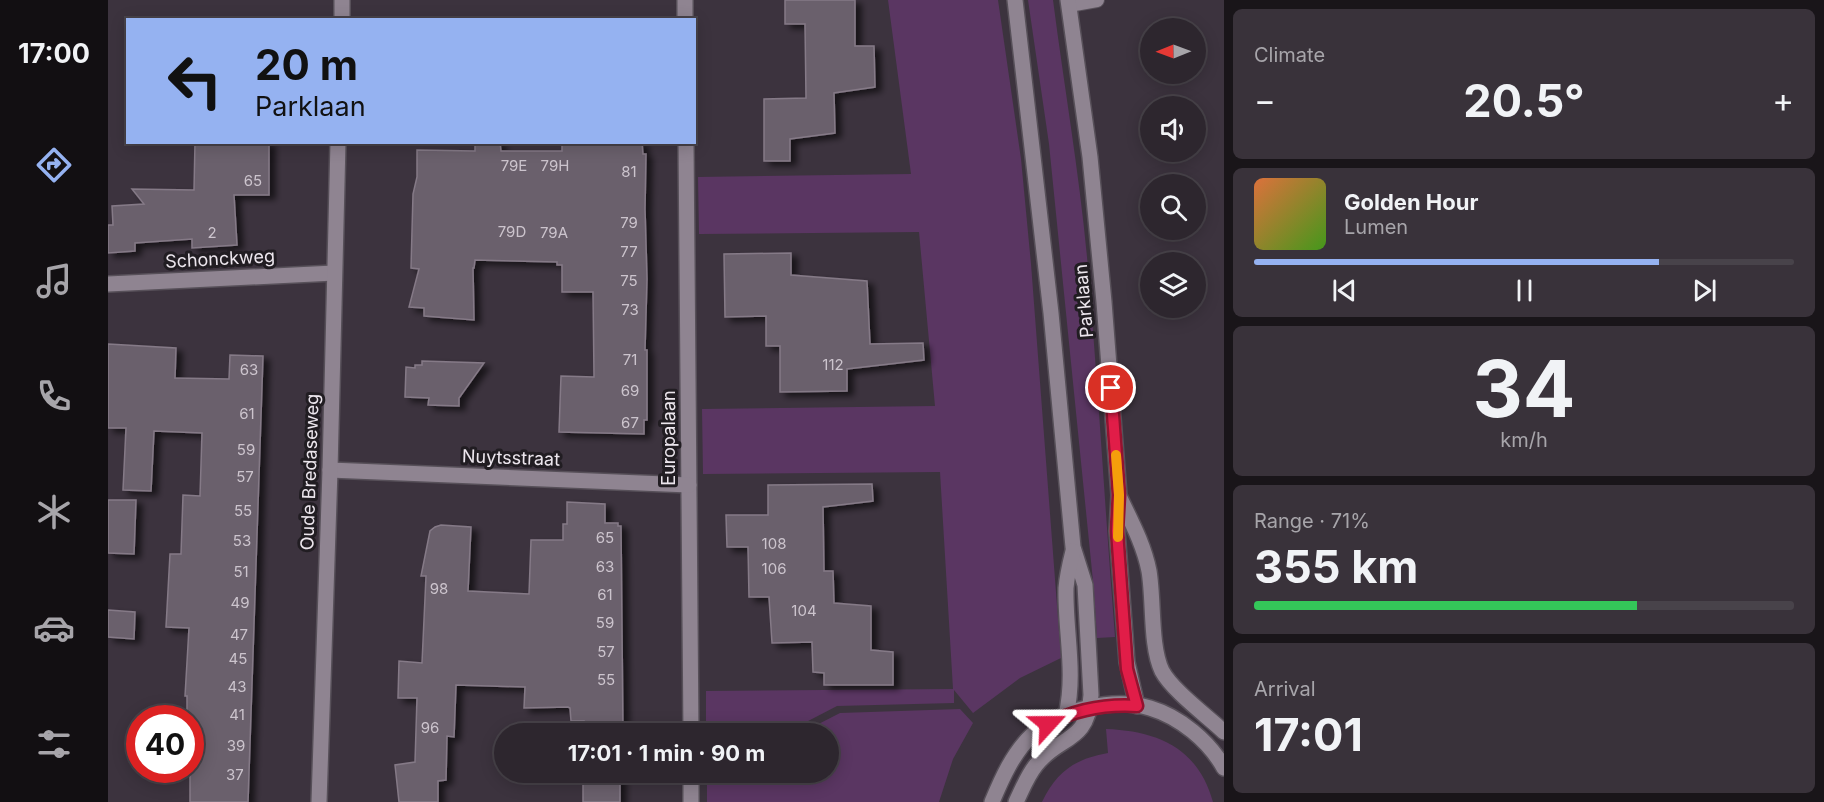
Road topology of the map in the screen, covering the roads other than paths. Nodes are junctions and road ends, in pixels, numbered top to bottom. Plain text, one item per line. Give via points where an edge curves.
1 (342, 0) edge
2 (685, 0) edge
3 (1016, 0) edge
4 (1097, 0) edge
5 (1068, 3) edge
6 (342, 18) edge
7 (685, 18) edge
8 (338, 144) edge
9 (686, 144) edge
10 (334, 273) junction
11 (108, 284) edge
12 (330, 471) junction
13 (689, 485) junction
14 (1119, 495) junction
15 (1073, 547) junction
16 (1137, 706) junction
17 (1090, 708) junction
18 (1066, 715) junction
19 (691, 723) edge
20 (1224, 732) edge
21 (1224, 768) edge
22 (691, 783) edge
23 (319, 802) edge
24 (692, 802) edge
25 (992, 802) edge
26 (1016, 802) edge

1 - 6 street
2 - 7 street
3 - 15 street, Parklaan
4 - 5 lane
5 - 14 street, Parklaan via 1090,157
8 - 10 street, Oude Bredaseweg
9 - 13 street, Europalaan
10 - 11 street, Schonckweg
10 - 12 street, Oude Bredaseweg
12 - 13 street, Nuytsstraat
12 - 23 street, Oude Bredaseweg
13 - 19 street, Europalaan
14 - 16 street, Parklaan via 1117,531 1127,669
14 - 20 street via 1148,567 1161,668 1172,684
15 - 17 street, Parklaan via 1084,585
15 - 18 street, Parklaan via 1066,586 1071,669
16 - 17 street
16 - 21 street via 1166,714 1186,726
17 - 18 street
17 - 26 street via 1076,734 1036,765
18 - 25 street via 1033,735 1018,751
22 - 24 street

